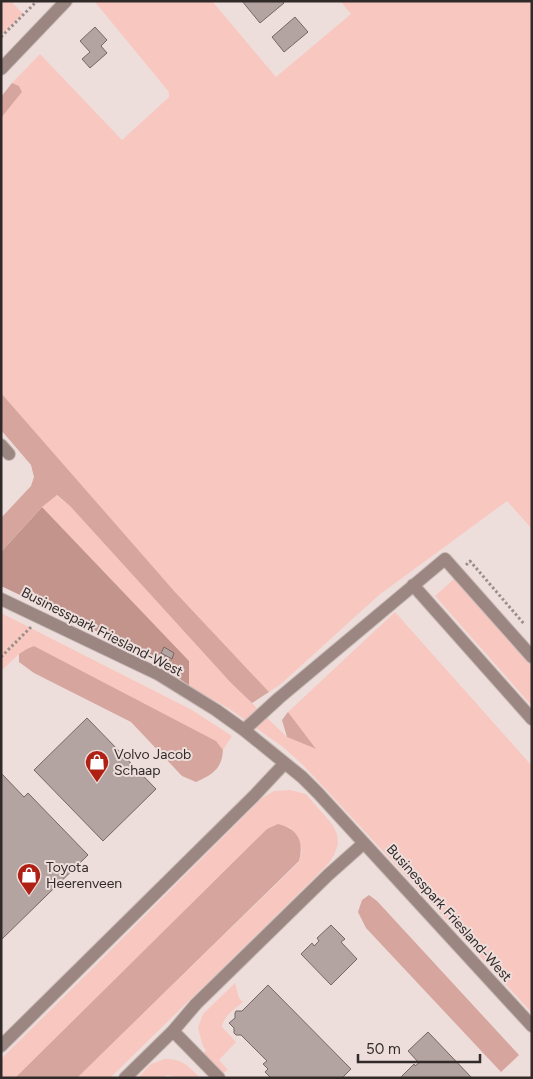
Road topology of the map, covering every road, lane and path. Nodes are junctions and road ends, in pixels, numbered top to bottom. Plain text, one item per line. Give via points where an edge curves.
1 (37, 1) edge
2 (66, 1) edge
3 (1, 37) edge
4 (1, 69) edge
5 (414, 585) junction
6 (1, 599) edge
7 (41, 618) junction
8 (1, 657) edge
9 (532, 657) edge
10 (532, 718) edge
11 (244, 730) junction
12 (285, 763) junction
13 (364, 842) junction
14 (532, 1026) edge
15 (174, 1031) junction
16 (1, 1046) edge
17 (125, 1078) edge
18 (219, 1078) edge

1 - 3 path
2 - 4 street
5 - 9 street via 445,558
5 - 10 street
5 - 11 street
6 - 7 street, Businesspark Friesland-West
7 - 8 path
7 - 11 street, Businesspark Friesland-West via 158,674
11 - 12 street, Businesspark Friesland-West
12 - 13 street, Businesspark Friesland-West
12 - 16 street
13 - 14 street, Businesspark Friesland-West
13 - 15 street via 196,1004
15 - 17 street
15 - 18 street

